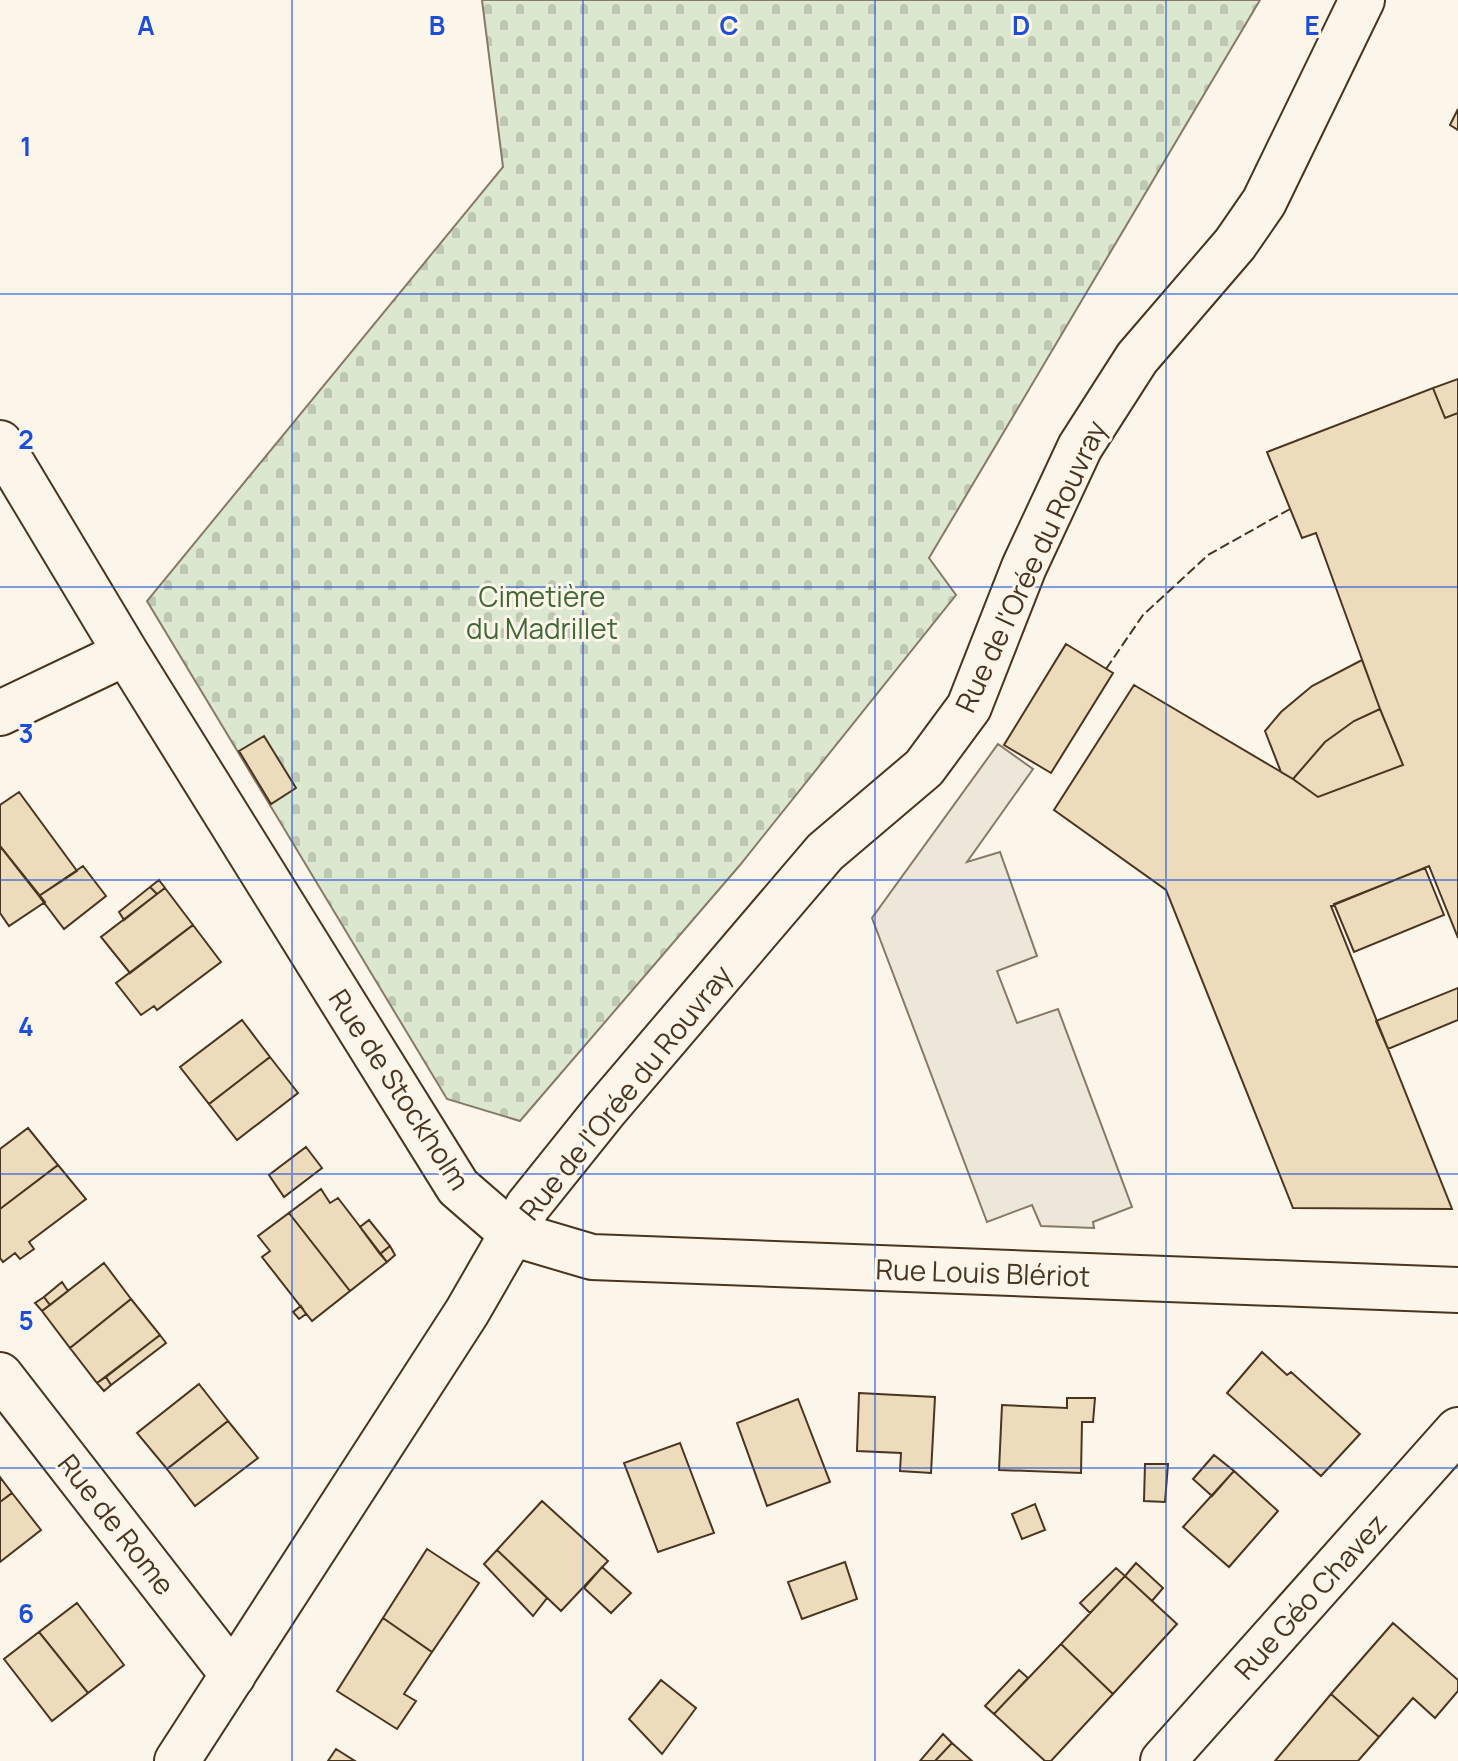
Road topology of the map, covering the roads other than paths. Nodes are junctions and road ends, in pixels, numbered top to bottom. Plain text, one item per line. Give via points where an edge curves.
1 (1362, 0) edge
2 (0, 443) edge
3 (126, 653) junction
4 (0, 713) edge
5 (511, 1233) junction
6 (1458, 1290) edge
7 (0, 1375) edge
8 (1458, 1430) edge
9 (233, 1675) junction
10 (177, 1761) edge
11 (1163, 1761) edge

1 - 5 street, Rue de l'Orée du Rouvray via 1264,202 1235,244 1137,358 1080,447 1024,567 969,707 924,768 825,852 605,1110
2 - 3 street, Rue de Stockholm
3 - 4 street
3 - 5 street, Rue de Stockholm via 458,1187
5 - 6 street, Rue Louis Blériot via 592,1257
5 - 9 street via 467,1312
7 - 9 street, Rue de Rome
8 - 11 street, Rue Géo Chavez
9 - 10 street

